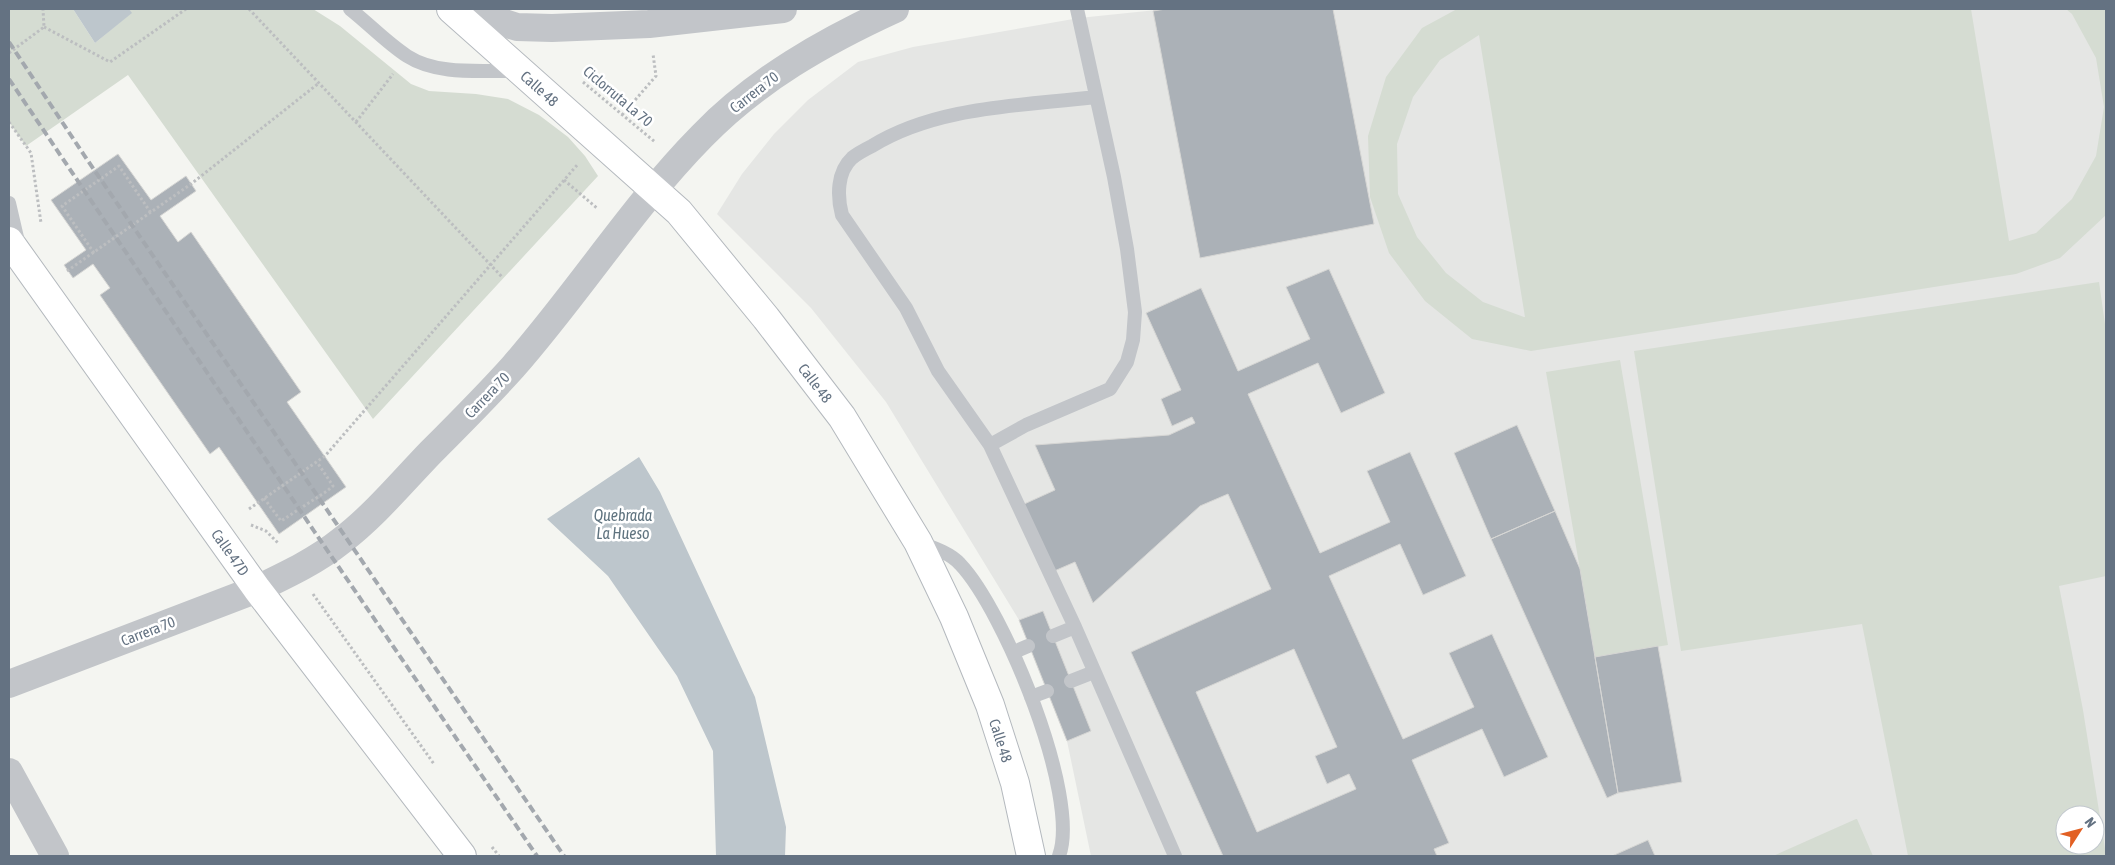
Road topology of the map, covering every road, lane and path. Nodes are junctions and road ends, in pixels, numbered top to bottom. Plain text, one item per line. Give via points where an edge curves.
1 (42, 9) edge
2 (186, 9) edge
3 (249, 9) edge
4 (350, 9) edge
5 (451, 9) edge
6 (459, 9) edge
7 (783, 9) edge
8 (895, 9) edge
9 (1077, 9) edge
10 (650, 24) junction
11 (44, 27) junction
12 (9, 53) edge
13 (407, 56) junction
14 (523, 72) junction
15 (577, 77) dead end
16 (319, 83) junction
17 (1095, 97) junction
18 (622, 114) junction
19 (9, 122) edge
20 (356, 122) junction
21 (599, 142) junction
22 (679, 162) junction
23 (654, 190) junction
24 (9, 203) edge
25 (151, 213) junction
26 (42, 230) dead end
27 (16, 251) edge
28 (94, 253) junction
29 (491, 265) junction
30 (68, 271) dead end
31 (503, 278) dead end
32 (990, 445) junction
33 (317, 462) junction
34 (264, 498) junction
35 (249, 508) dead end
36 (918, 542) junction
37 (257, 589) junction
38 (313, 595) dead end
39 (1075, 628) junction
40 (1053, 636) dead end
41 (1028, 646) dead end
42 (1014, 652) junction
43 (1094, 672) junction
44 (1071, 681) dead end
45 (9, 684) edge
46 (1047, 690) dead end
47 (1031, 697) junction
48 (437, 769) dead end
49 (9, 772) edge
50 (488, 840) dead end
51 (56, 856) edge
52 (462, 856) edge
53 (499, 856) edge
54 (1031, 856) edge
55 (1059, 856) edge
56 (1175, 856) edge

1 - 11 path
2 - 11 path via 110,62
3 - 16 path
4 - 13 lane
5 - 14 main road, Calle 48
6 - 10 street via 517,27
7 - 10 street
8 - 22 street, Carrera 70 via 829,41 785,68 702,135
9 - 17 lane
10 - 18 path via 656,76
11 - 12 path
13 - 14 lane via 440,68
13 - 20 path
14 - 21 main road, Calle 48
15 - 18 path, Ciclorruta La 70
16 - 20 path
16 - 25 path
17 - 32 lane via 1114,177 1135,312 1128,362 1110,389 1026,424
17 - 32 lane via 974,111 919,125 886,138 852,158 839,179 838,201 842,215 906,308 938,371
18 - 21 path
18 - 22 path, Ciclorruta La 70
19 - 26 path via 31,153
20 - 29 path
21 - 23 main road, Calle 48
21 - 29 path
22 - 23 street, Carrera 70
23 - 36 main road, Calle 48 via 679,212 754,302 842,417
23 - 37 street, Carrera 70 via 513,367 372,514 340,542 296,570
24 - 27 lane
25 - 28 path
25 - 28 path via 118,166 62,206
27 - 37 main road, Calle 47D
28 - 30 path
29 - 31 path
29 - 33 path via 367,410
32 - 39 lane
33 - 34 path
33 - 34 path via 333,486 281,521
34 - 35 path
36 - 42 lane via 946,553 960,563 996,615
36 - 54 main road, Calle 48 via 954,617 990,706 1015,783
37 - 45 street, Carrera 70
37 - 52 main road, Calle 47D
38 - 48 path
39 - 40 lane
39 - 43 lane
41 - 42 lane
42 - 47 lane
43 - 44 lane
43 - 56 lane
46 - 47 lane
47 - 55 lane via 1056,778 1064,817 1065,834
49 - 51 street
50 - 53 path

